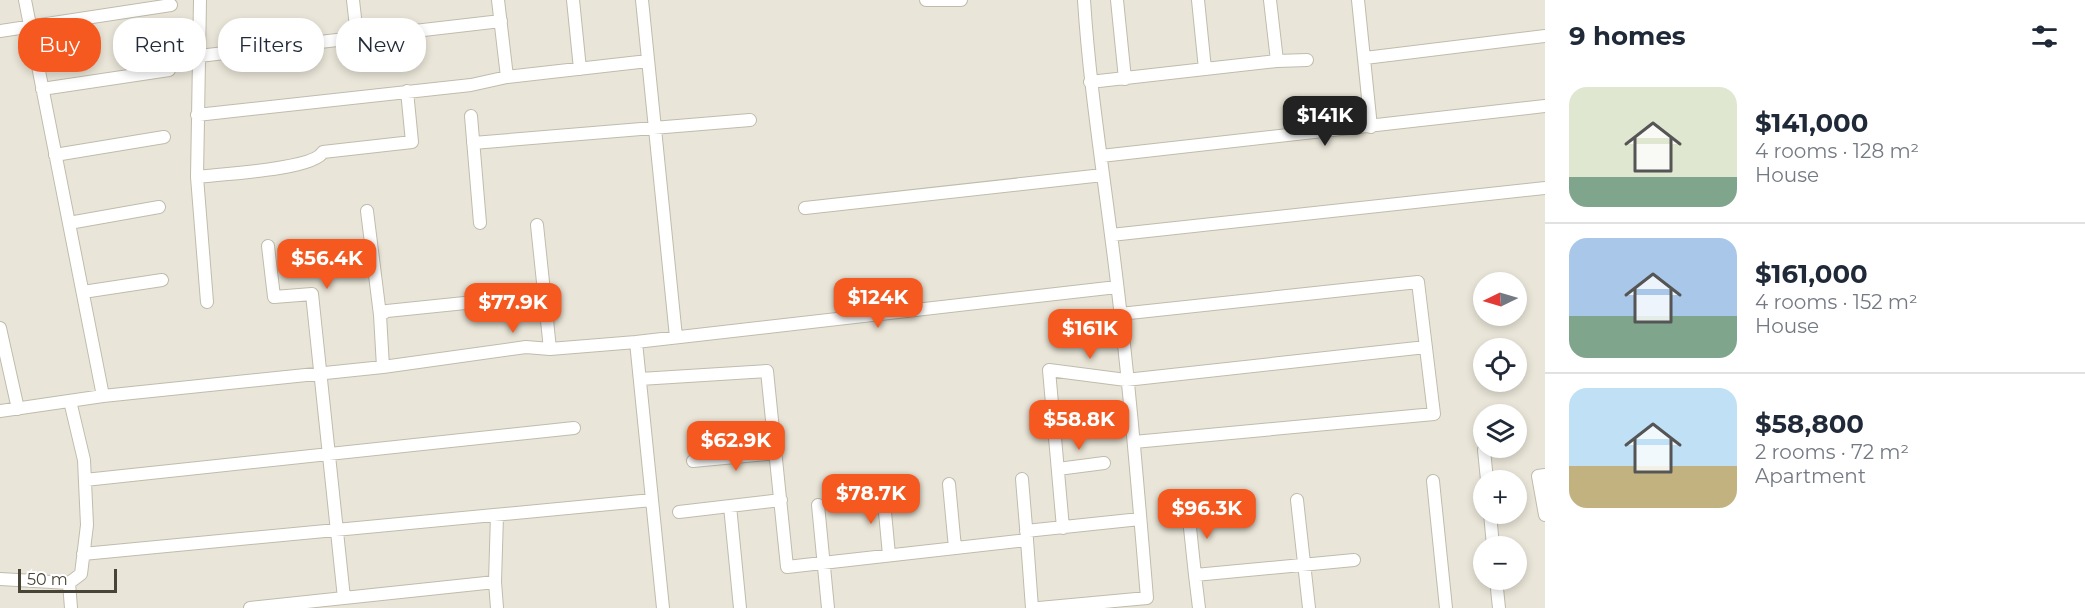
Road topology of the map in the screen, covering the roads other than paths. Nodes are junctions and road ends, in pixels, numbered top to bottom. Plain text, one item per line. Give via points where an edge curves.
1 (25, 0) edge
2 (200, 0) edge
3 (353, 0) edge
4 (498, 0) edge
5 (573, 0) edge
6 (642, 0) edge
7 (926, 0) edge
8 (961, 0) edge
9 (1084, 0) edge
10 (1117, 0) edge
11 (1198, 0) edge
12 (1270, 0) edge
13 (1358, 0) edge
14 (171, 5) dead end
15 (28, 18) edge
16 (88, 18) edge
17 (200, 18) edge
18 (355, 18) edge
19 (501, 21) junction
20 (18, 29) edge
21 (426, 29) edge
22 (0, 31) edge
23 (1545, 36) edge
24 (336, 39) edge
25 (206, 55) edge
26 (1365, 58) junction
27 (1307, 60) dead end
28 (648, 61) junction
29 (1277, 62) junction
30 (580, 69) junction
31 (1205, 69) junction
32 (39, 72) edge
33 (156, 72) edge
34 (199, 72) edge
35 (507, 77) junction
36 (1125, 79) junction
37 (1090, 82) junction
38 (42, 89) junction
39 (406, 91) junction
40 (1545, 106) edge
41 (198, 114) junction
42 (471, 116) dead end
43 (750, 120) dead end
44 (1371, 127) junction
45 (654, 128) junction
46 (164, 137) dead end
47 (473, 143) junction
48 (56, 155) junction
49 (1101, 156) junction
50 (1103, 175) junction
51 (197, 177) junction
52 (1545, 188) edge
53 (159, 207) dead end
54 (805, 208) dead end
55 (367, 211) dead end
56 (480, 222) dead end
57 (69, 223) junction
58 (537, 225) dead end
59 (1111, 235) junction
60 (268, 246) dead end
61 (162, 280) dead end
62 (1118, 287) junction
63 (83, 292) junction
64 (543, 296) junction
65 (207, 302) dead end
66 (1120, 314) junction
67 (380, 315) junction
68 (0, 328) edge
69 (676, 337) junction
70 (636, 342) junction
71 (1426, 348) junction
72 (550, 349) junction
73 (383, 367) junction
74 (320, 374) junction
75 (640, 379) junction
76 (1126, 380) junction
77 (103, 396) junction
78 (70, 401) junction
79 (18, 409) junction
80 (0, 411) edge
81 (574, 428) dead end
82 (1134, 442) junction
83 (776, 453) junction
84 (329, 454) junction
85 (693, 461) dead end
86 (1104, 463) dead end
87 (1058, 469) junction
88 (1545, 475) edge
89 (85, 480) junction
90 (1022, 480) dead end
91 (1434, 481) dead end
92 (949, 484) dead end
93 (883, 491) dead end
94 (652, 500) junction
95 (781, 500) junction
96 (1297, 500) dead end
97 (818, 505) dead end
98 (730, 506) junction
99 (1188, 509) dead end
100 (679, 512) dead end
101 (497, 515) junction
102 (1545, 515) edge
103 (1140, 519) junction
104 (1062, 528) junction
105 (337, 531) junction
106 (1027, 536) junction
107 (955, 548) junction
108 (83, 554) junction
109 (889, 555) junction
110 (1354, 560) dead end
111 (823, 563) junction
112 (1305, 564) junction
113 (1196, 575) junction
114 (0, 579) edge
115 (495, 582) junction
116 (69, 583) junction
117 (1497, 590) edge
118 (345, 598) junction
119 (301, 605) edge
120 (71, 608) edge
121 (250, 608) edge
122 (496, 608) edge
123 (663, 608) edge
124 (740, 608) edge
125 (828, 608) edge
126 (1032, 608) edge
127 (1039, 608) edge
128 (1199, 608) edge
129 (1310, 608) edge
130 (1446, 608) edge
131 (1499, 608) edge

1 - 15 street
2 - 17 street
3 - 18 street
4 - 19 street
5 - 30 street
6 - 28 street
7 - 8 street
9 - 37 street
10 - 36 street
11 - 31 street
12 - 29 street
13 - 26 street
14 - 16 street
19 - 21 street
19 - 35 street
20 - 22 street
23 - 26 street
24 - 25 street
26 - 44 street
27 - 29 street
28 - 30 street
28 - 45 street
29 - 31 street
30 - 35 street
31 - 36 street
32 - 38 street
33 - 38 street
34 - 41 street
35 - 39 street
36 - 37 street
37 - 49 street
38 - 48 street
39 - 41 street
39 - 51 street via 412,142 323,152 304,164
40 - 44 street
41 - 51 street
42 - 47 street
43 - 45 street
44 - 49 street
45 - 47 street
45 - 69 street
46 - 48 street
47 - 56 street
48 - 57 street
49 - 50 street
50 - 54 street
50 - 59 street
51 - 65 street
52 - 59 street
53 - 57 street
55 - 67 street
57 - 63 street
58 - 64 street
59 - 62 street
60 - 74 street via 274,297 312,294
61 - 63 street
62 - 66 street
62 - 69 street
63 - 77 street
64 - 67 street via 387,311
64 - 72 street
66 - 71 street via 1418,282
66 - 76 street
67 - 73 street
68 - 79 street
69 - 70 street
70 - 72 street
70 - 75 street
71 - 76 street
71 - 82 street via 1434,414
72 - 73 street via 526,347
73 - 74 street
74 - 77 street
74 - 84 street
75 - 83 street via 767,371
75 - 94 street
76 - 82 street
76 - 87 street via 1049,370
77 - 78 street
78 - 79 street
78 - 89 street
79 - 80 street
81 - 84 street
82 - 103 street
83 - 85 street
83 - 95 street
84 - 89 street
84 - 105 street
86 - 87 street
87 - 104 street
88 - 102 street via 1538,476
89 - 108 street via 87,525
90 - 106 street
91 - 130 street
92 - 107 street
93 - 109 street
94 - 101 street
94 - 123 street
95 - 98 street
95 - 111 street via 788,567
96 - 112 street
97 - 111 street
98 - 100 street
98 - 124 street
99 - 113 street
101 - 105 street
101 - 115 street
103 - 104 street
103 - 127 street via 1147,598
104 - 106 street
105 - 108 street
105 - 118 street
106 - 107 street
106 - 126 street
107 - 109 street
108 - 116 street via 81,574
109 - 111 street
110 - 112 street
111 - 125 street
112 - 113 street
112 - 129 street
113 - 128 street
114 - 116 street
115 - 118 street
115 - 122 street
116 - 120 street
117 - 131 street
118 - 119 street
119 - 121 street

